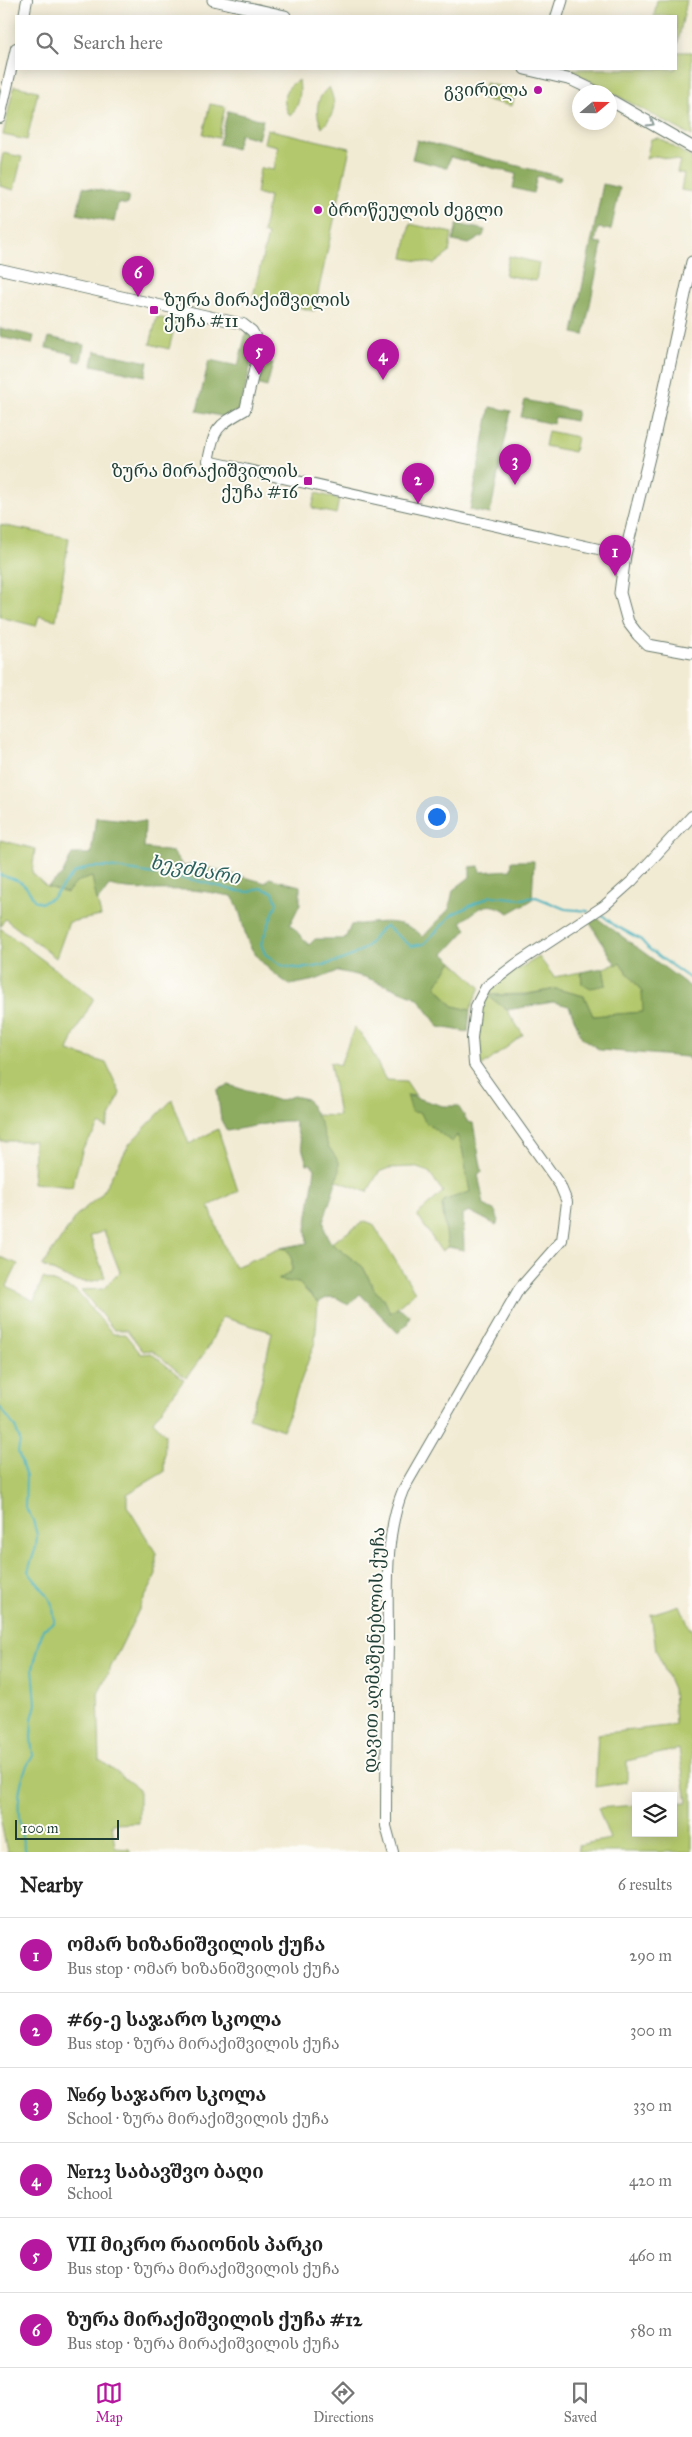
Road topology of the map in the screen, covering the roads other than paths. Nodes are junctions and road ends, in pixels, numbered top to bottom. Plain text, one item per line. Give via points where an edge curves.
1 (27, 0) edge
2 (213, 0) edge
3 (562, 0) edge
4 (24, 15) edge
5 (280, 15) edge
6 (557, 15) edge
7 (15, 52) edge
8 (534, 70) edge
9 (562, 73) edge
10 (584, 85) edge
11 (617, 104) edge
12 (0, 118) edge
13 (692, 146) edge
14 (692, 262) edge
15 (0, 269) edge
16 (625, 555) junction
17 (692, 653) edge
18 (692, 816) edge
19 (393, 1852) edge

1 - 4 street
2 - 5 main road
3 - 6 main road
7 - 12 street
8 - 9 main road
9 - 10 main road
11 -> 13 main road
14 - 16 main road
15 - 16 street via 243,324 252,331 260,345 245,410 221,424 215,432 208,461
16 - 17 main road via 620,593 633,628 648,645
18 - 19 street, დავით აღმაშენებლის ქუჩა via 632,881 604,906 486,987 476,1006 472,1038 474,1064 560,1185 567,1202 562,1240 519,1289 396,1507 388,1589 386,1826

